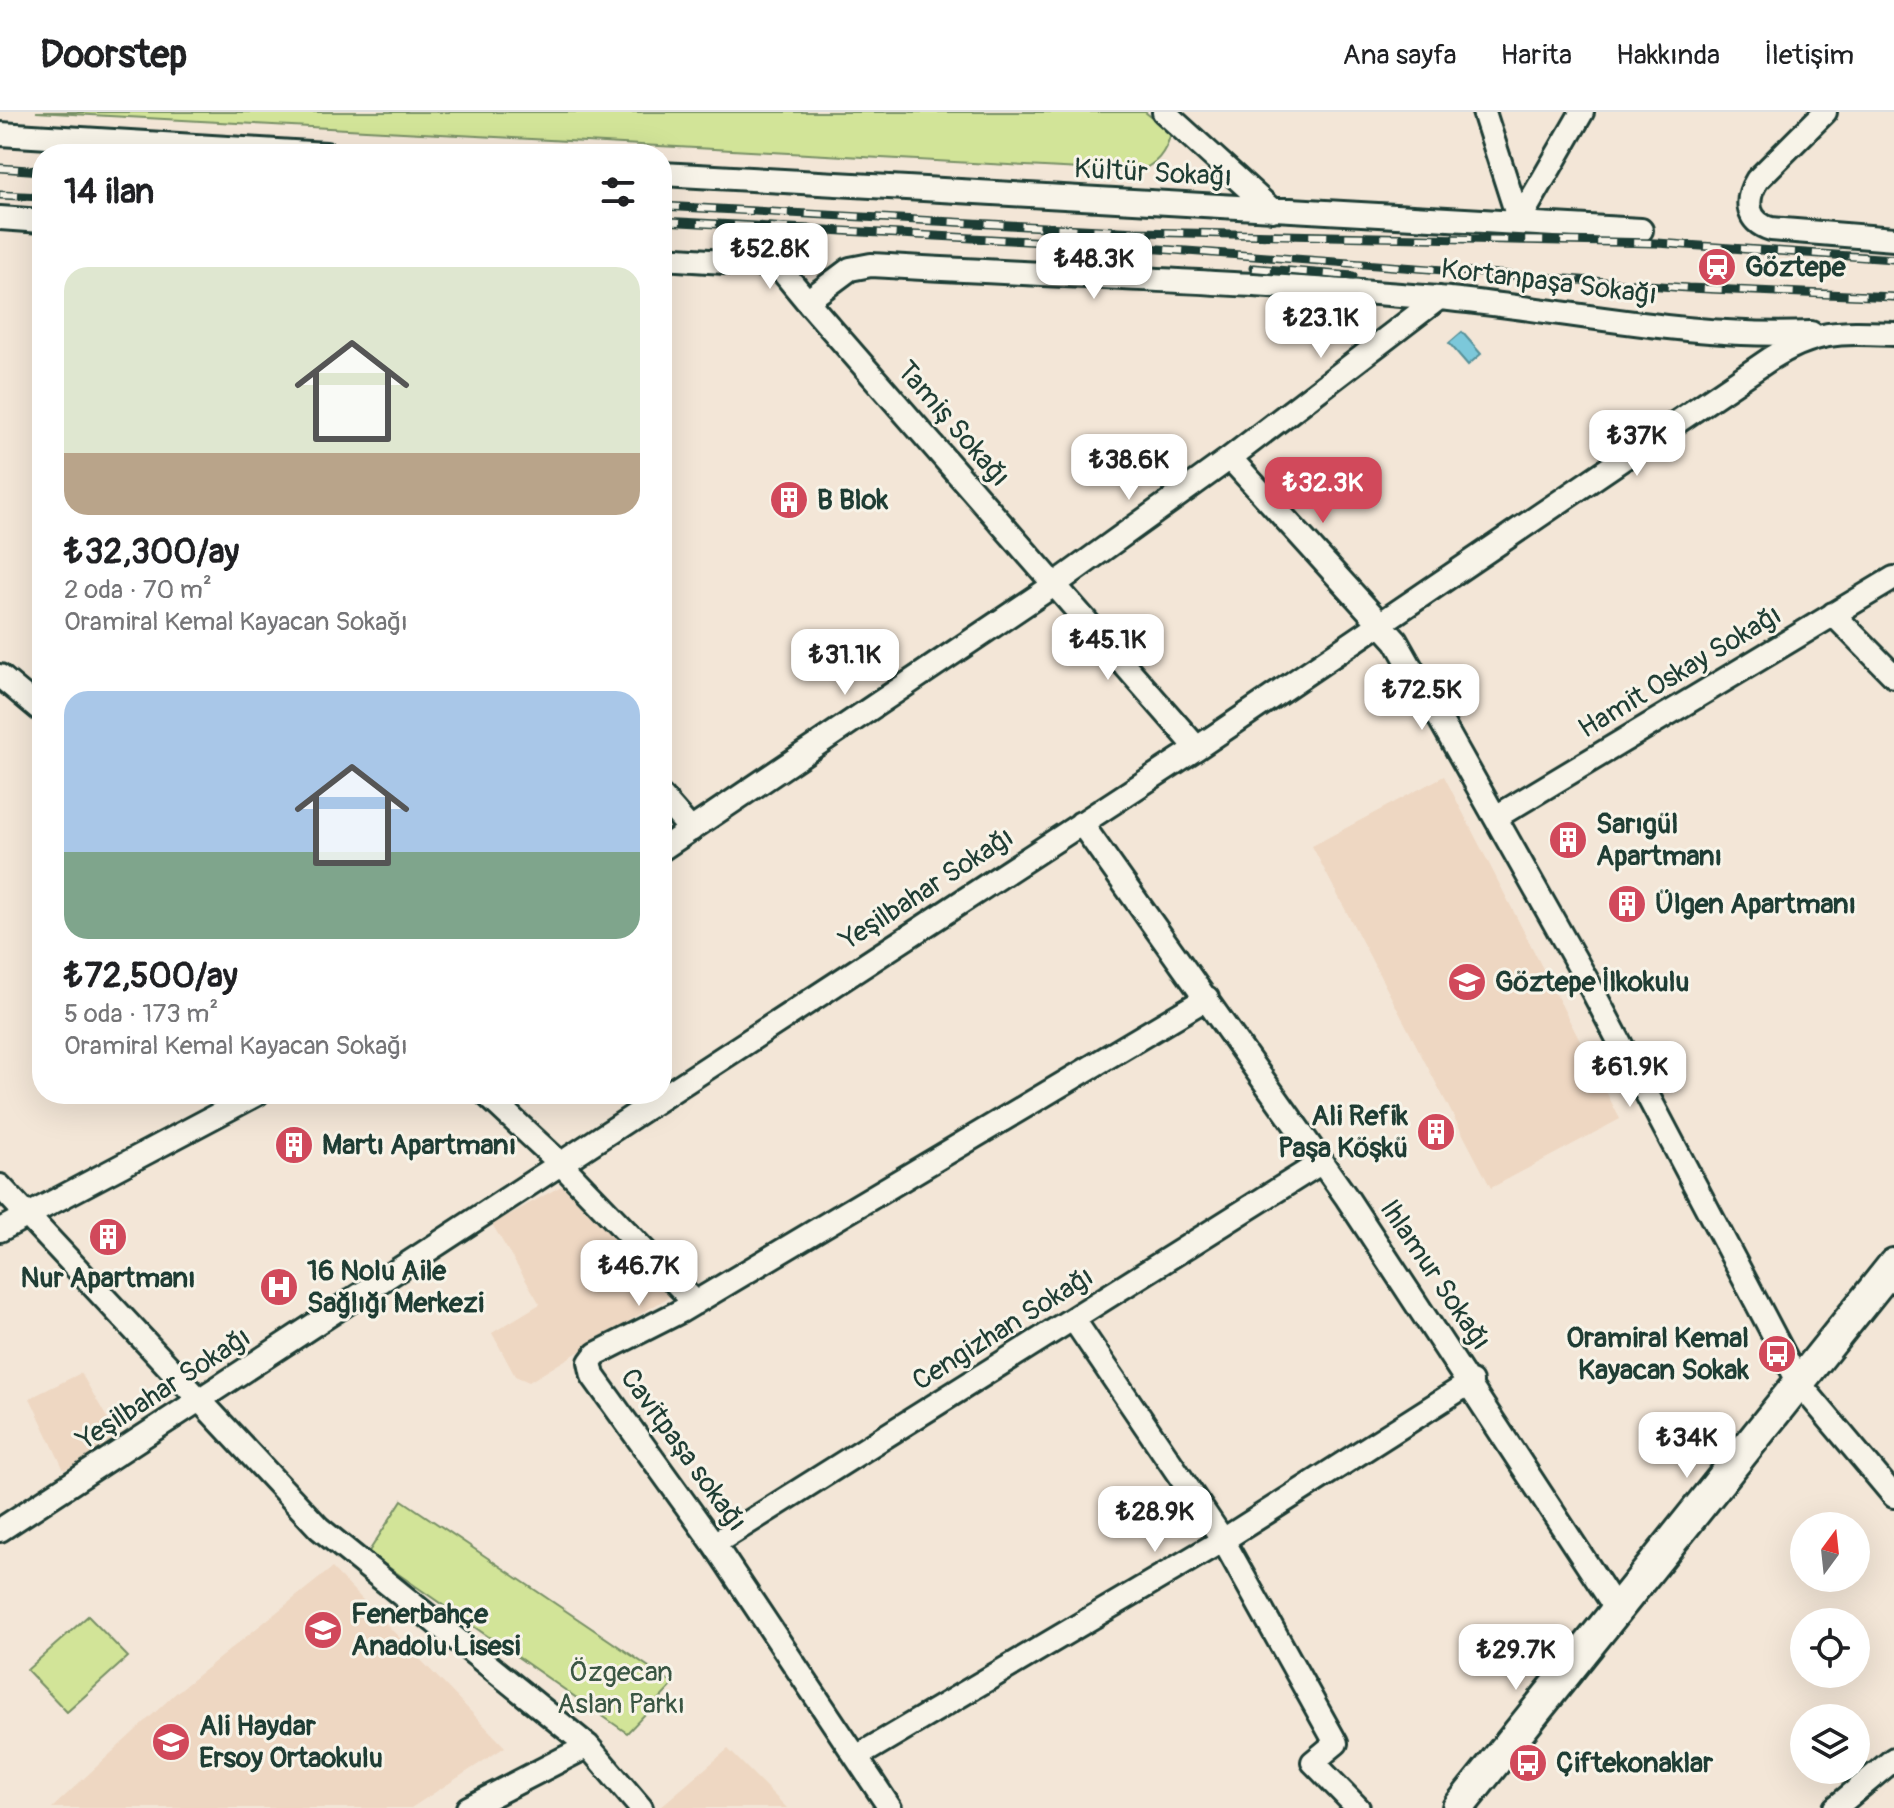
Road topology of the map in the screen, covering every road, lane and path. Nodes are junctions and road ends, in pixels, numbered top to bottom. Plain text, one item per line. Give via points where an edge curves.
1 (1164, 112) edge
2 (1484, 112) edge
3 (1582, 112) edge
4 (1825, 112) edge
5 (1178, 121) edge
6 (0, 134) edge
7 (163, 144) edge
8 (672, 175) edge
9 (1272, 210) junction
10 (0, 218) edge
11 (32, 220) edge
12 (1519, 221) junction
13 (1641, 230) dead end
14 (1894, 239) edge
15 (672, 259) edge
16 (1439, 298) junction
17 (807, 301) junction
18 (1832, 331) junction
19 (1894, 334) edge
20 (1230, 458) junction
21 (1894, 578) edge
22 (1054, 585) junction
23 (1833, 614) junction
24 (1382, 623) junction
25 (0, 676) edge
26 (1894, 676) edge
27 (32, 703) edge
28 (1197, 748) junction
29 (672, 808) edge
30 (1496, 817) junction
31 (1081, 823) junction
32 (691, 830) junction
33 (672, 842) edge
34 (1207, 998) junction
35 (672, 1093) edge
36 (238, 1104) edge
37 (497, 1104) edge
38 (655, 1104) edge
39 (1322, 1162) junction
40 (562, 1165) junction
41 (0, 1186) edge
42 (27, 1216) junction
43 (0, 1230) edge
44 (1894, 1264) edge
45 (695, 1303) junction
46 (1074, 1320) junction
47 (1471, 1382) junction
48 (1799, 1383) junction
49 (202, 1400) junction
50 (1894, 1496) edge
51 (0, 1530) edge
52 (1223, 1540) junction
53 (714, 1544) junction
54 (1617, 1610) junction
55 (588, 1746) junction
56 (858, 1756) junction
57 (1894, 1759) edge
58 (468, 1808) edge
59 (641, 1808) edge
60 (890, 1808) edge
61 (1358, 1808) edge
62 (1458, 1808) edge
63 (1835, 1808) edge

1 - 5 street
2 - 12 street
3 - 12 street
4 - 14 street via 1753,187 1749,211 1762,225
5 - 9 street
6 - 7 street
8 - 9 street, Kültür Sokağı
9 - 12 street, Kültür Sokağı
10 - 11 street
12 - 13 street, Kültür Sokağı
15 - 17 street via 772,265
16 - 17 street, Kortanpaşa Sokağı via 866,265 850,269
16 - 18 street, Kortanpaşa Sokağı via 1729,333
16 - 20 street
17 - 22 street, Tamiş Sokağı
18 - 19 street, Yeşilbahar Sokağı
18 - 24 street, Yeşilbahar Sokağı via 1804,339 1770,359
20 - 22 street
20 - 24 street
21 - 23 street, Hamit Oskay Sokağı
22 - 28 street, Tamiş Sokağı
22 - 32 street
23 - 26 street
23 - 30 street, Hamit Oskay Sokağı
24 - 28 street, Yeşilbahar Sokağı
24 - 30 street
25 - 27 street
28 - 31 street, Yeşilbahar Sokağı
29 - 32 street
30 - 48 street via 1689,1169
31 - 34 street, Ihlamur Sokağı
31 - 35 street, Yeşilbahar Sokağı
32 - 33 street
34 - 39 street, Ihlamur Sokağı
34 - 45 street, Cavitpaşa sokağı
36 - 42 street
37 - 40 street
38 - 40 street, Yeşilbahar Sokağı
39 - 46 street, Cengizhan Sokağı
39 - 47 street, Ihlamur Sokağı
40 - 45 street
40 - 49 street, Yeşilbahar Sokağı
41 - 42 street
42 - 43 street
42 - 49 street
44 - 48 main road
45 - 53 street, Cavitpaşa sokağı via 596,1354 589,1367
46 - 52 street
46 - 53 street, Cengizhan Sokağı
47 - 52 street
47 - 54 street, Ihlamur Sokağı
48 - 50 street
48 - 54 main road
49 - 51 street, Yeşilbahar Sokağı
49 - 55 street via 331,1539
52 - 56 street
52 - 61 street via 1336,1743 1313,1762
53 - 56 street, Cavitpaşa sokağı
54 - 62 main road
55 - 58 street
55 - 59 street
56 - 60 street, Cavitpaşa sokağı
57 - 63 street

